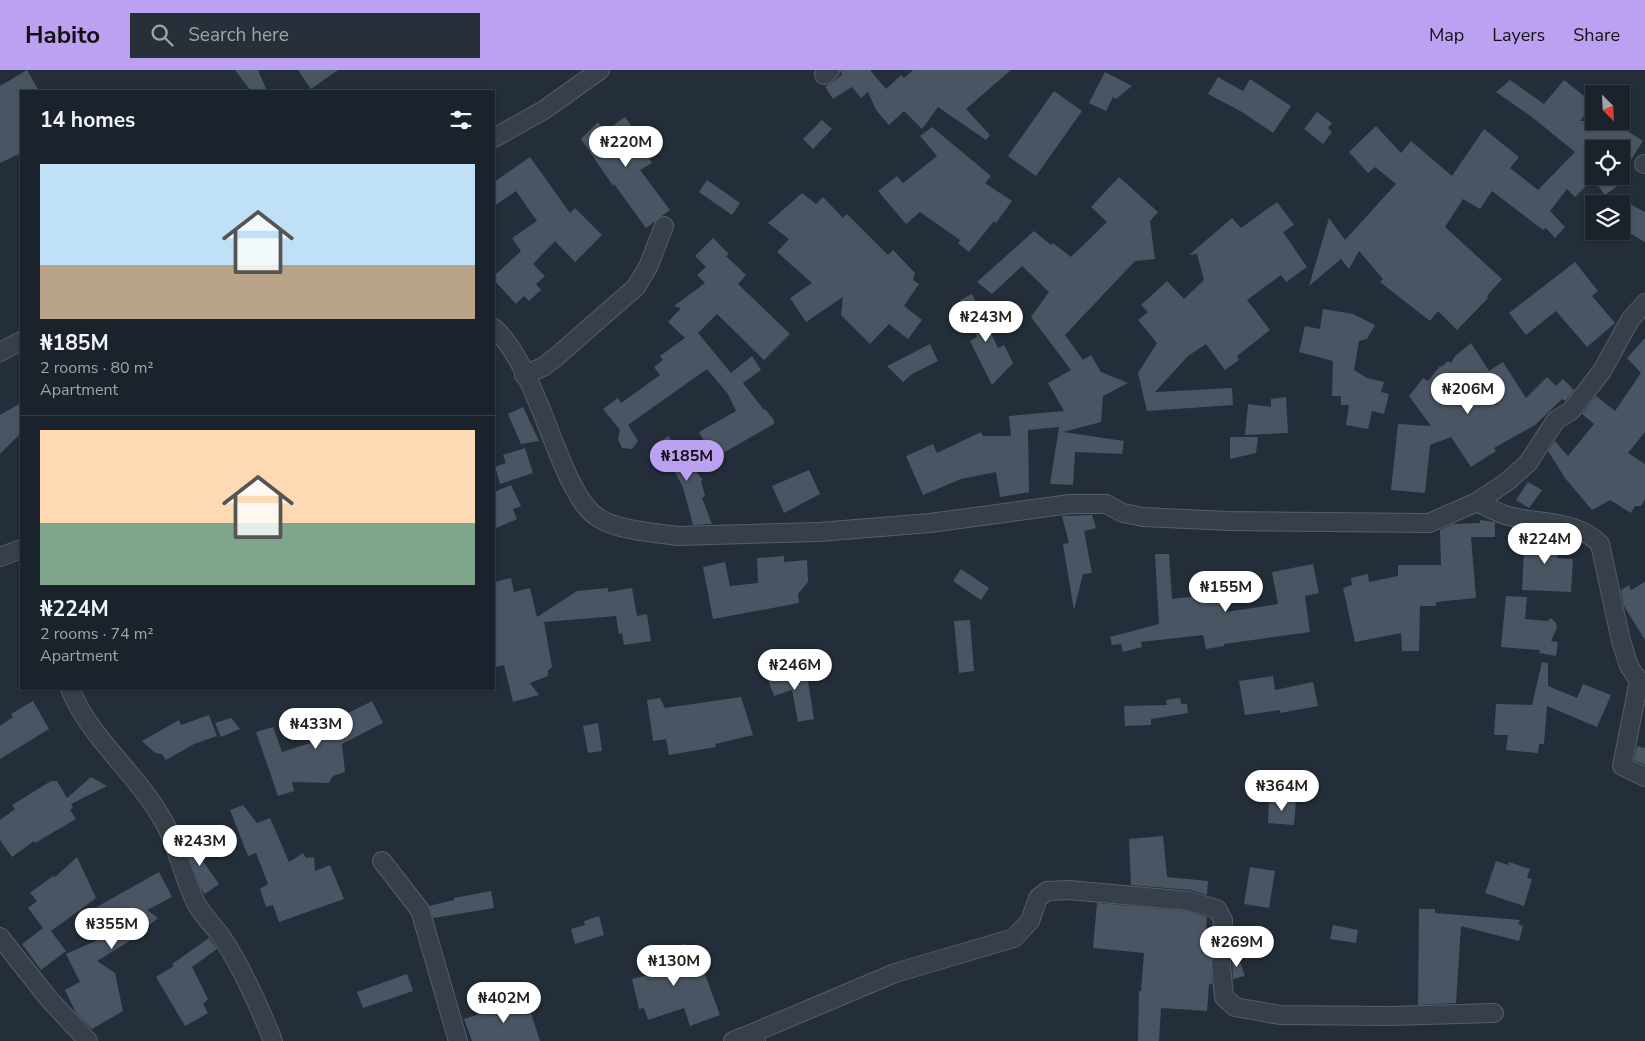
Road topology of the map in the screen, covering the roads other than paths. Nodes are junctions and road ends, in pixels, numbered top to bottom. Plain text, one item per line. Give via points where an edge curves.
1 (600, 70) edge
2 (495, 137) edge
3 (664, 226) dead end
4 (1645, 304) edge
5 (495, 329) edge
6 (20, 342) edge
7 (0, 352) edge
8 (524, 376) junction
9 (1477, 502) junction
10 (20, 549) edge
11 (0, 557) edge
12 (71, 690) edge
13 (1645, 777) edge
14 (382, 861) dead end
15 (0, 938) edge
16 (1494, 1013) dead end
17 (755, 1037) edge
18 (88, 1041) edge
19 (274, 1041) edge
20 (458, 1041) edge
21 (733, 1041) edge

1 - 2 street via 544,110
3 - 8 street via 648,267 636,287 556,357
4 - 9 street via 1630,320 1597,378 1571,411 1556,420 1528,463 1508,482
5 - 8 street via 513,350
6 - 7 street
8 - 9 street via 583,505 600,519 677,536 837,531 930,523 1070,504 1106,504 1123,513 1143,517 1429,523
9 - 13 street via 1507,515 1565,525 1600,544 1621,641 1629,666 1639,681 1622,766
10 - 11 street
12 - 19 street via 89,722 140,784 164,822 197,905 238,965
14 - 20 street via 420,910
15 - 18 street via 49,1000
16 - 17 street via 1280,1015 1235,1008 1224,997 1221,964 1223,920 1217,909 1189,901 1069,890 1047,891 1038,898 1030,921 1014,938 895,972
17 - 21 street

